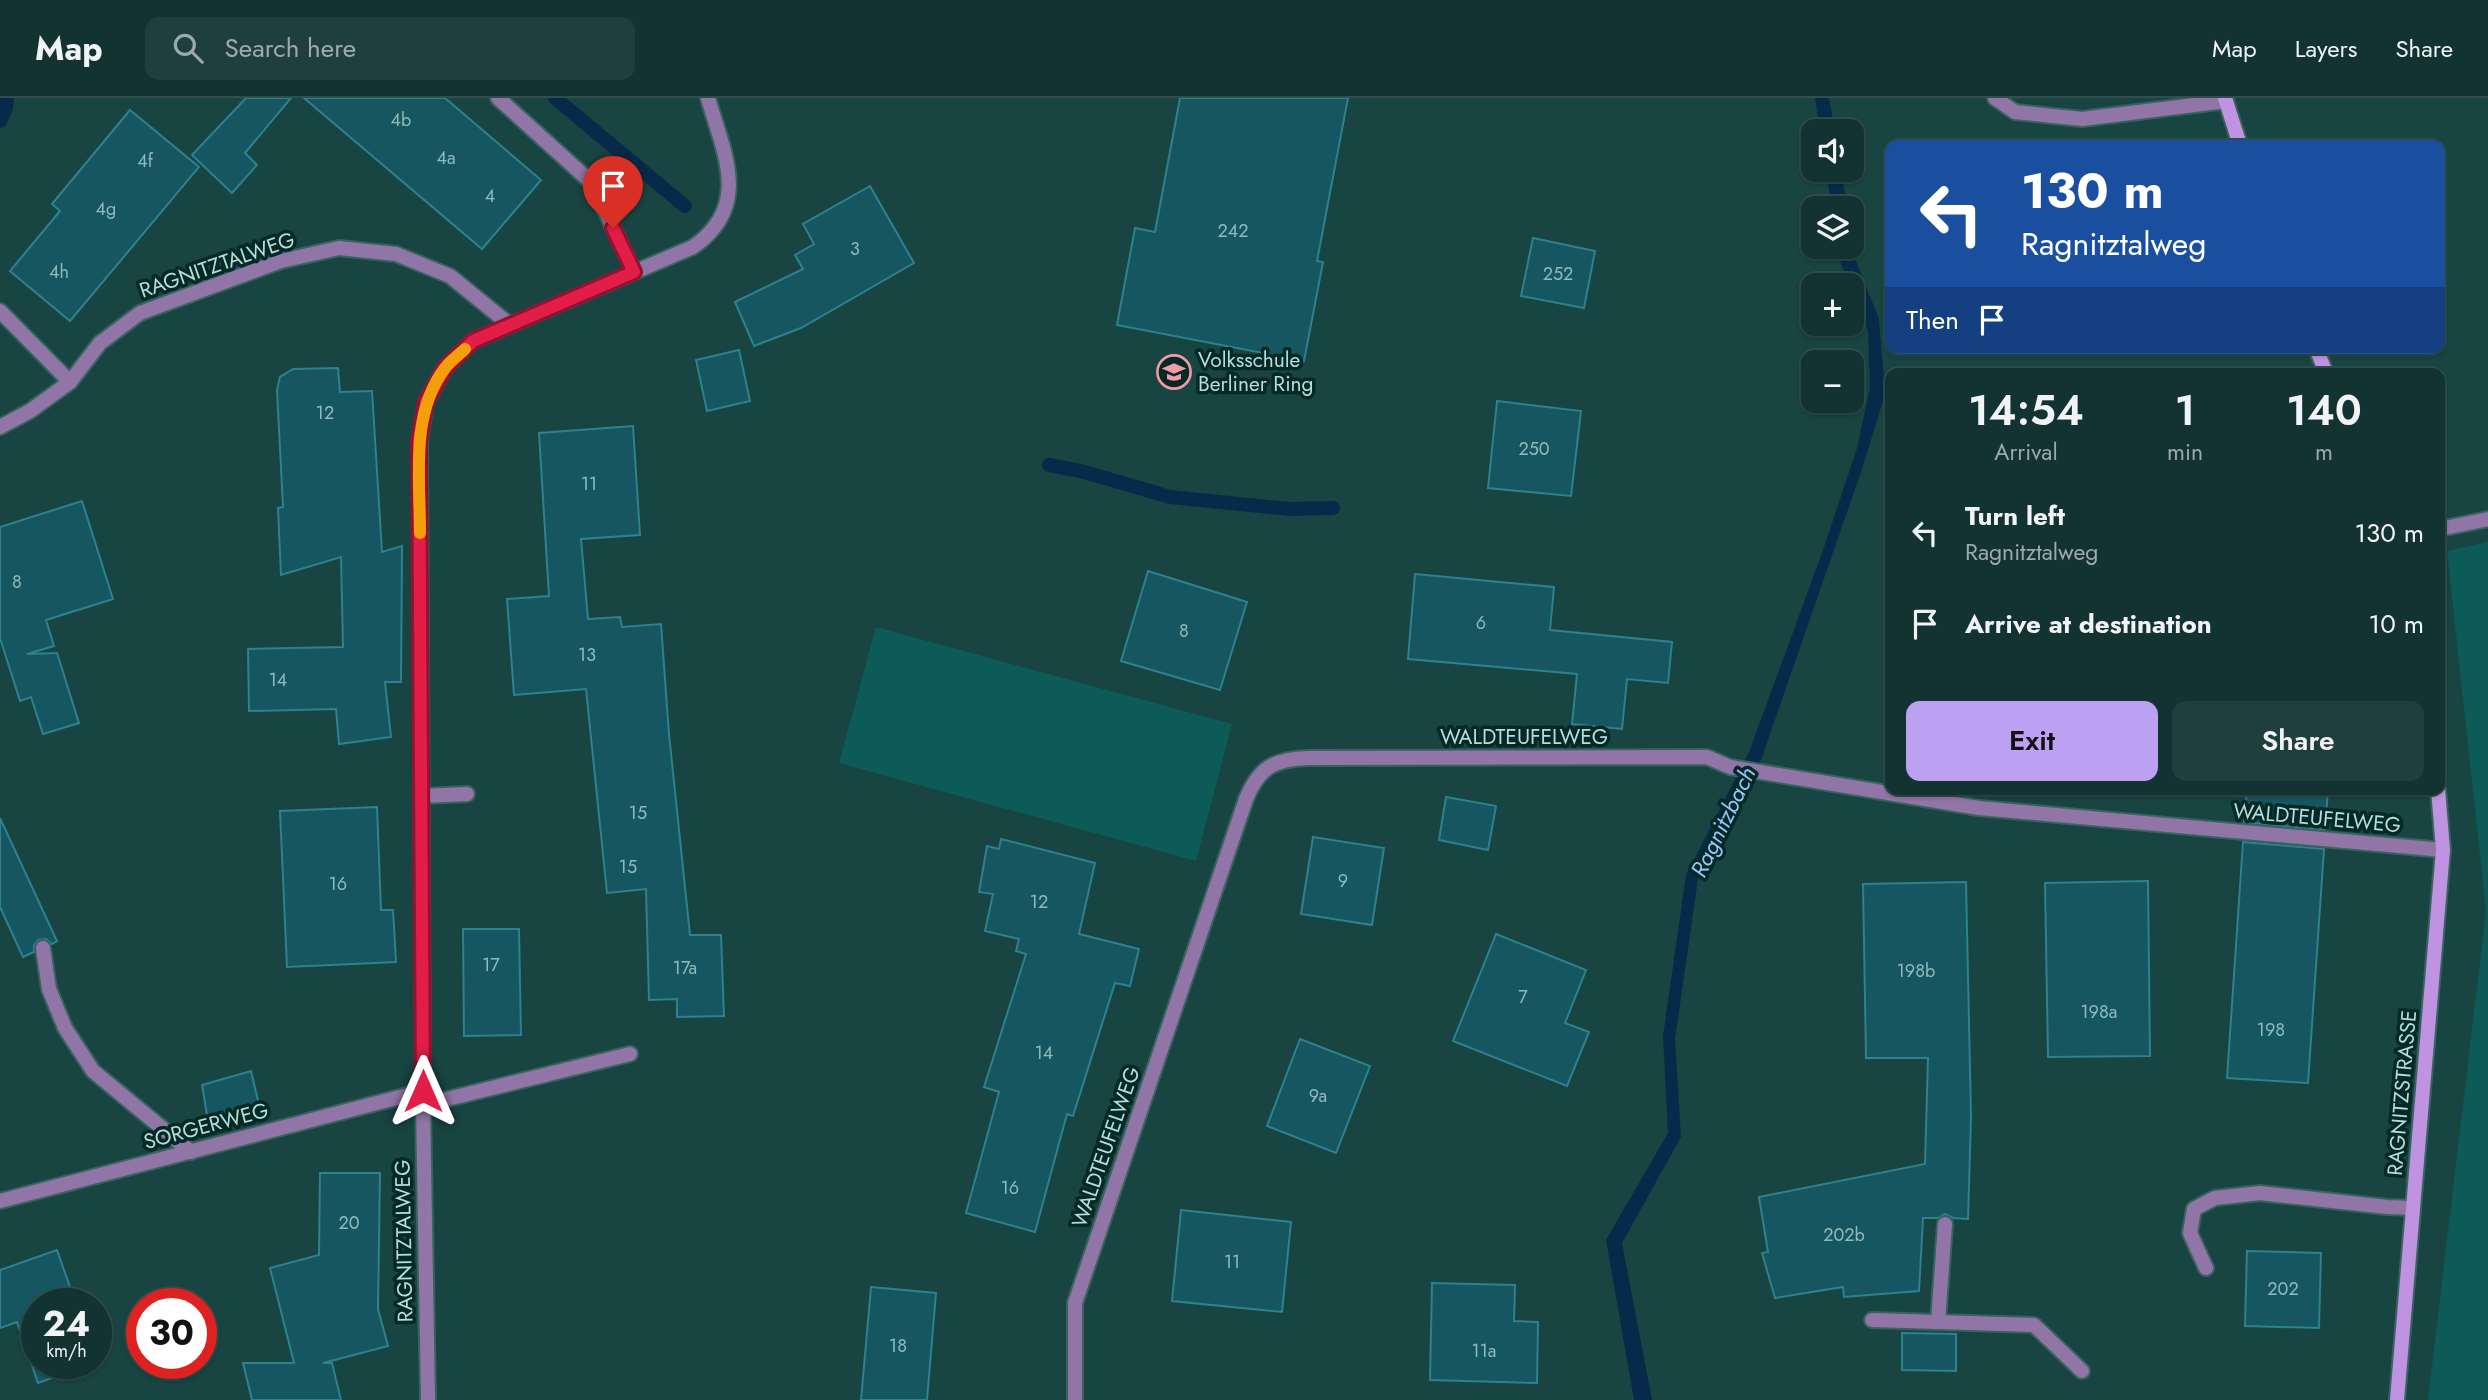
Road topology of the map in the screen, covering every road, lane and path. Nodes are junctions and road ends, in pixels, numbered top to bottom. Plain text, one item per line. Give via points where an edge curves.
1 (498, 98) edge
2 (708, 98) edge
3 (1995, 98) edge
4 (2225, 100) edge
5 (2238, 140) edge
6 (634, 272) junction
7 (0, 311) edge
8 (509, 324) junction
9 (70, 382) junction
10 (0, 427) edge
11 (2488, 519) edge
12 (2445, 528) edge
13 (1885, 792) edge
14 (467, 794) dead end
15 (1901, 795) edge
16 (2438, 795) edge
17 (421, 796) junction
18 (2443, 850) junction
19 (43, 948) dead end
20 (630, 1054) dead end
21 (423, 1098) junction
22 (191, 1152) junction
23 (0, 1201) edge
24 (2413, 1208) junction
25 (1945, 1224) dead end
26 (2206, 1268) dead end
27 (1872, 1320) dead end
28 (1938, 1322) junction
29 (2082, 1371) dead end
30 (428, 1400) edge
31 (1075, 1400) edge
32 (2397, 1400) edge

1 - 6 street via 592,183
2 - 6 street, RAGNITZTALWEG via 730,191 721,220 693,247
3 - 4 street via 2015,112 2082,119
4 - 5 main road
6 - 8 street, RAGNITZTALWEG
7 - 9 street
8 - 9 street, RAGNITZTALWEG via 450,276 396,254 339,248 281,261 140,313 100,343
8 - 17 street, RAGNITZTALWEG via 473,341 445,368 426,402 419,441
9 - 10 street, RAGNITZTALWEG
11 - 12 street
13 - 31 street, WALDTEUFELWEG via 1730,767 1707,757 1276,761 1252,784 1075,1303
14 - 17 street
15 - 18 street, WALDTEUFELWEG via 1979,808
16 - 18 main road, RAGNITZSTRASSE
17 - 21 street, RAGNITZTALWEG
18 - 24 main road, RAGNITZSTRASSE
19 - 22 street via 49,989 65,1028 93,1071
20 - 21 street, SORGERWEG
21 - 22 street, SORGERWEG
21 - 30 street, RAGNITZTALWEG
22 - 23 street, SORGERWEG
24 - 26 street via 2260,1193 2214,1198 2194,1209 2190,1233
24 - 32 main road, RAGNITZSTRASSE
25 - 28 street
27 - 28 street
28 - 29 street via 2034,1325

